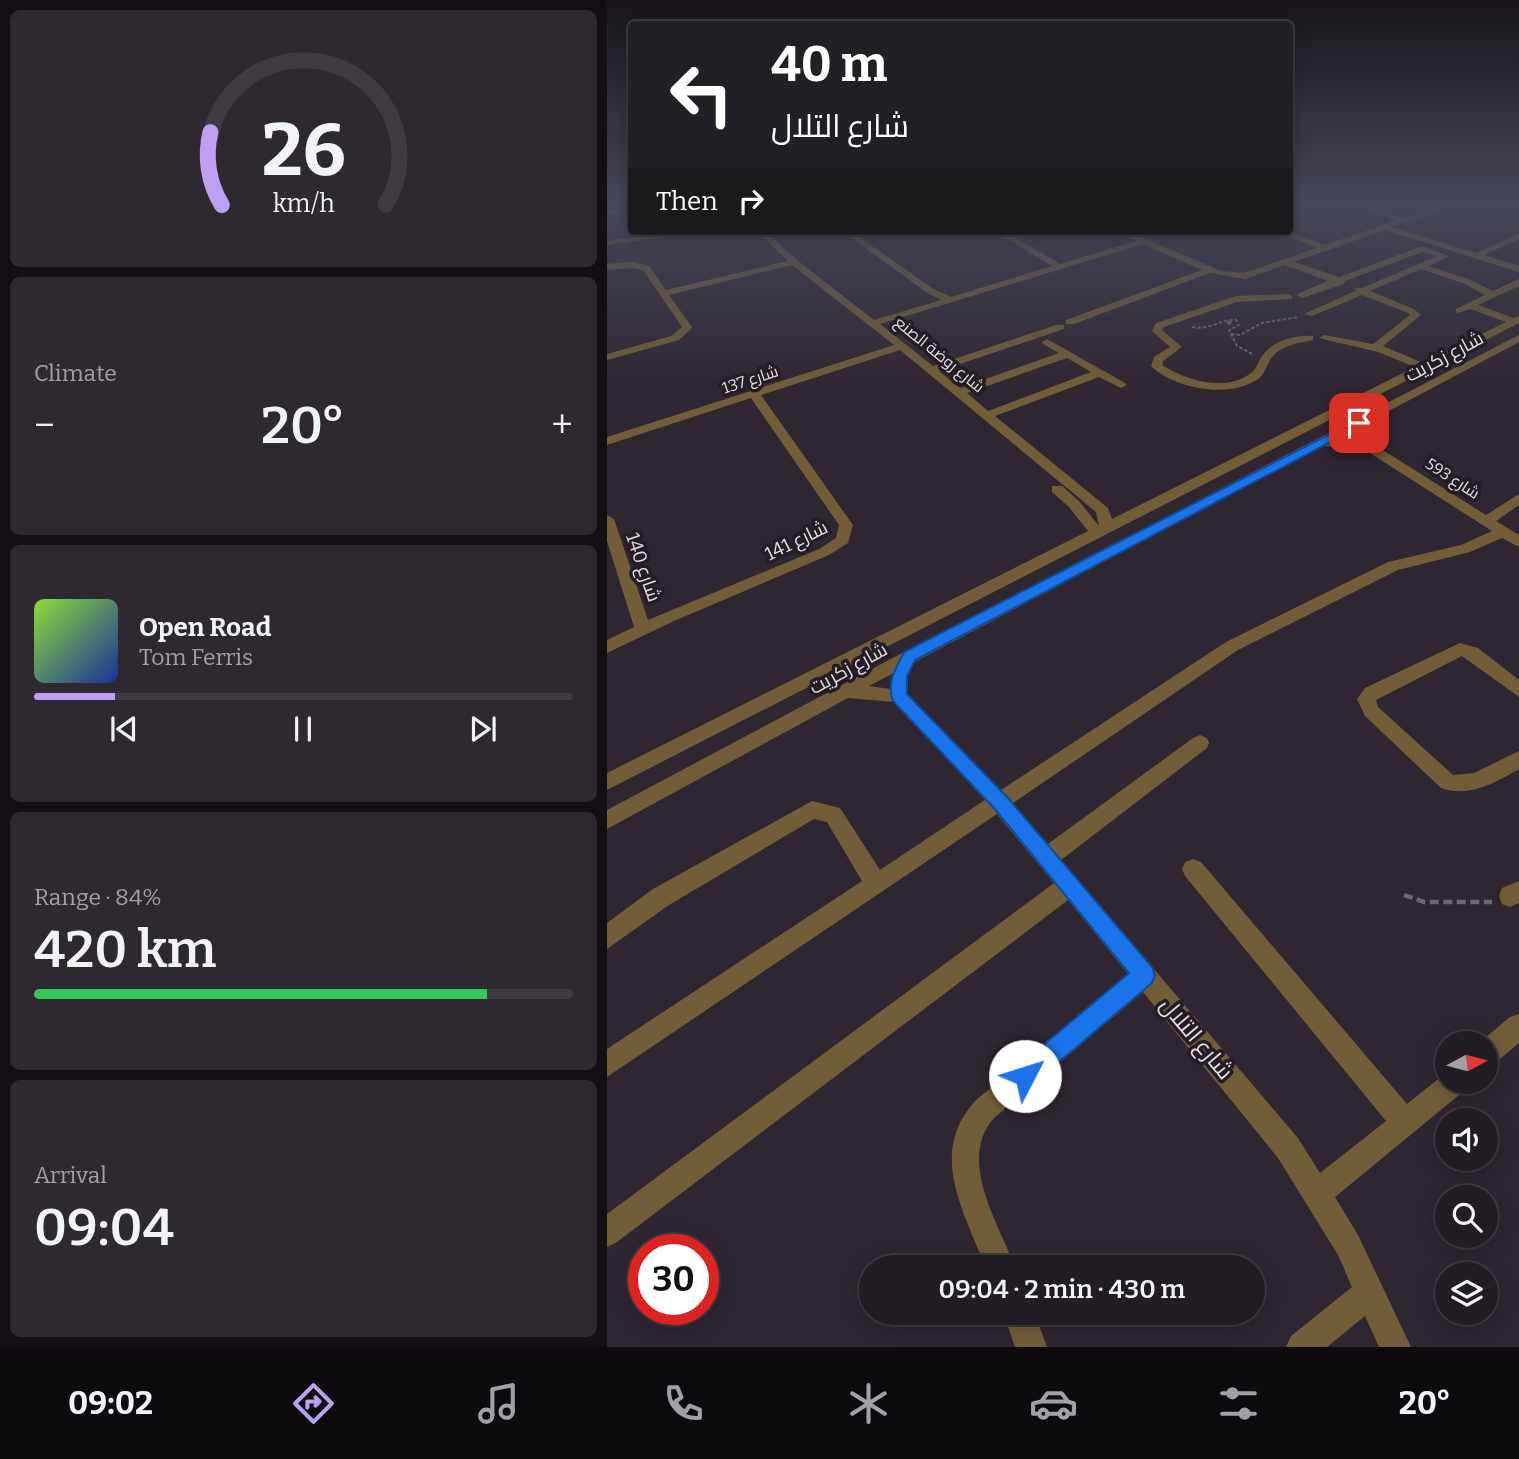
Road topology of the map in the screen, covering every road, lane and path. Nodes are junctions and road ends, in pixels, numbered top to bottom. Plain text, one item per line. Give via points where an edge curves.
1 (645, 265) edge
2 (782, 265) edge
3 (798, 265) edge
4 (894, 265) edge
5 (1055, 265) edge
6 (1066, 265) edge
7 (1197, 265) edge
8 (1278, 265) edge
9 (1293, 265) edge
10 (1379, 265) edge
11 (1427, 265) edge
12 (1059, 267) junction
13 (1423, 267) junction
14 (1215, 272) junction
15 (1335, 281) junction
16 (1519, 282) edge
17 (1364, 292) junction
18 (664, 293) junction
19 (1493, 295) junction
20 (1301, 298) junction
21 (950, 300) junction
22 (1471, 306) junction
23 (1459, 312) dead end
24 (1309, 314) junction
25 (1174, 320) junction
26 (1225, 320) junction
27 (1517, 320) edge
28 (874, 323) junction
29 (1231, 326) junction
30 (1231, 334) junction
31 (1317, 336) junction
32 (1519, 338) edge
33 (1047, 342) dead end
34 (902, 346) junction
35 (1375, 348) junction
36 (1068, 354) junction
37 (607, 357) edge
38 (1265, 359) junction
39 (1423, 368) junction
40 (932, 370) junction
41 (1100, 373) junction
42 (1121, 385) dead end
43 (959, 392) junction
44 (754, 394) junction
45 (987, 415) junction
46 (1359, 423) junction
47 (607, 441) edge
48 (1319, 444) junction
49 (1366, 444) junction
50 (1057, 489) dead end
51 (1519, 498) edge
52 (1096, 505) junction
53 (1145, 509) junction
54 (607, 519) edge
55 (1486, 521) junction
56 (1102, 532) junction
57 (1503, 532) junction
58 (1519, 542) edge
59 (643, 628) junction
60 (607, 647) edge
61 (910, 656) junction
62 (1519, 690) edge
63 (848, 691) junction
64 (899, 696) junction
65 (1200, 743) dead end
66 (1518, 761) edge
67 (607, 782) edge
68 (1000, 803) junction
69 (607, 820) edge
70 (1047, 858) junction
71 (1193, 869) dead end
72 (875, 882) junction
73 (1070, 885) junction
74 (1514, 893) edge
75 (1404, 895) dead end
76 (607, 937) edge
77 (1145, 975) junction
78 (1519, 1026) edge
79 (1498, 1044) edge
80 (607, 1064) edge
81 (1441, 1094) edge
82 (1406, 1124) junction
83 (1318, 1193) junction
84 (607, 1232) edge
85 (995, 1255) edge
86 (1369, 1293) junction
87 (1023, 1325) edge
88 (1031, 1347) edge
89 (1302, 1347) edge
90 (1395, 1347) edge

1 - 18 street
2 - 18 street
3 - 28 street, شارع روضة الصنع
4 - 21 street
5 - 12 street
6 - 12 street
7 - 14 street
8 - 14 street via 1245,276
9 - 15 street
10 - 15 street
11 - 13 street
12 - 21 street
13 - 17 street
13 - 19 street
14 - 40 street
15 - 17 street
15 - 20 street
16 - 19 street
17 - 24 street
17 - 35 street via 1416,316
18 - 37 street via 687,325 685,331 670,340
19 - 22 street
20 - 24 street
20 - 25 street via 1236,299
21 - 28 street
22 - 23 street
22 - 27 street
24 - 30 path
24 - 31 street
25 - 26 path via 1201,329
25 - 38 street via 1157,329 1177,348 1155,363 1182,379 1237,384 1252,378
26 - 29 path
26 - 29 path via 1239,322
27 - 39 street, شارع زكريت
28 - 34 street, شارع روضة الصنع
29 - 30 path
30 - 38 path via 1239,348
31 - 35 street
31 - 38 street via 1279,346
32 - 46 street, شارع زكريت
33 - 36 street
34 - 40 street, شارع روضة الصنع
34 - 44 street, شارع 137
35 - 39 street
36 - 41 street
36 - 43 street
39 - 53 street, شارع زكريت
40 - 43 street, شارع روضة الصنع
41 - 42 street
41 - 45 street
43 - 45 street, شارع روضة الصنع
44 - 47 street, شارع 137
44 - 59 street, شارع 141 via 846,525 846,535 824,552
45 - 52 street, شارع روضة الصنع
46 - 48 street, شارع زكريت
46 - 49 street
48 - 49 street
48 - 61 street, شارع زكريت
49 - 55 street, شارع 593
50 - 56 street
51 - 55 street
52 - 53 street
52 - 56 street, شارع روضة الصنع via 1103,511
53 - 56 street, شارع زكريت
54 - 59 street, شارع 140
55 - 57 street, شارع 593
56 - 67 street, شارع زكريت
57 - 58 street, شارع 593
57 - 68 street via 1465,549 1393,566 1232,646
59 - 60 street, شارع 141
61 - 63 street, شارع زكريت
61 - 64 street via 899,676
62 - 66 street via 1472,652 1460,649 1367,699 1371,710 1448,782 1464,785
63 - 64 street
63 - 69 street, شارع زكريت
64 - 68 street, شارع التلال
65 - 70 street
68 - 70 street, شارع التلال
68 - 72 street
70 - 73 street, شارع التلال
71 - 82 street
72 - 76 street via 833,814 812,810 661,897
72 - 80 street
73 - 77 street, شارع التلال
73 - 84 street
74 - 75 path via 1502,901 1439,904
77 - 83 street, شارع التلال via 1288,1148
77 - 85 street via 985,1109 969,1131 964,1145 965,1175
78 - 79 street
81 - 82 street
82 - 83 street
83 - 86 street, شارع التلال
86 - 89 street
86 - 90 street, شارع التلال
87 - 88 street

